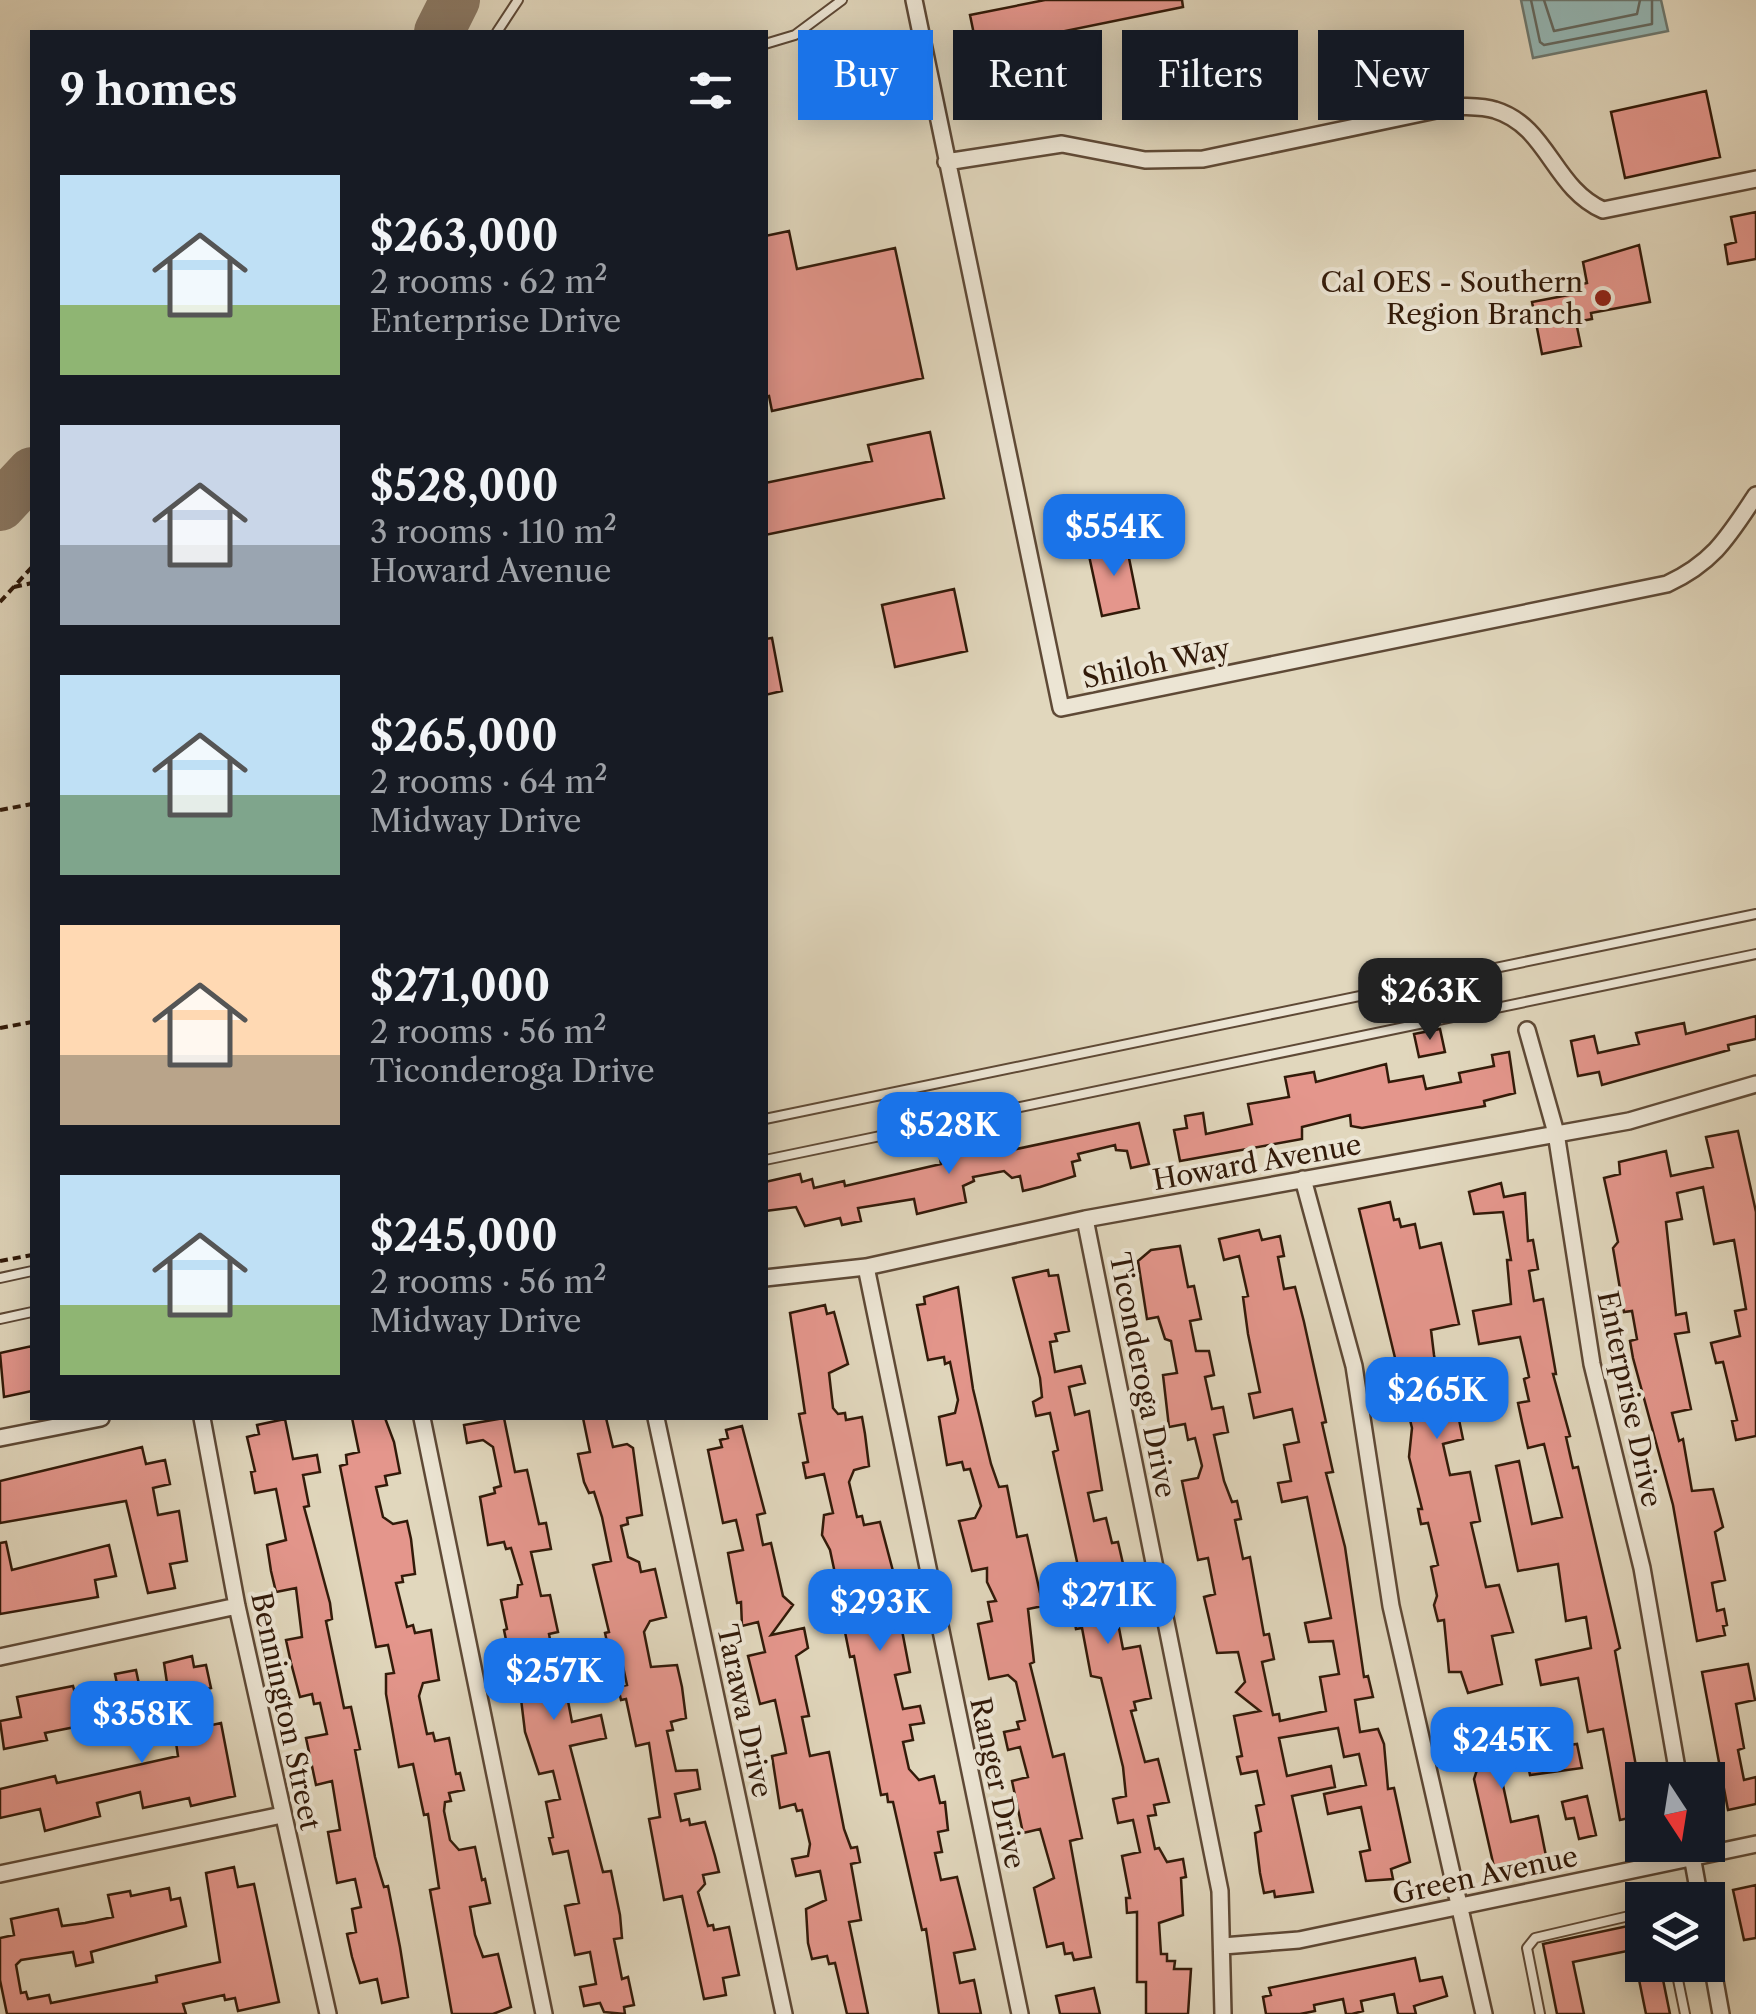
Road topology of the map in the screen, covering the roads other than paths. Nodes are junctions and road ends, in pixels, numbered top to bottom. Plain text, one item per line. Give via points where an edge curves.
1 (518, 0) edge
2 (842, 0) edge
3 (914, 0) edge
4 (497, 30) edge
5 (768, 43) edge
6 (946, 162) junction
7 (1756, 179) edge
8 (1756, 495) edge
9 (1756, 914) edge
10 (1756, 954) edge
11 (1527, 1030) dead end
12 (1756, 1084) edge
13 (768, 1118) edge
14 (1556, 1134) junction
15 (768, 1159) edge
16 (1303, 1179) junction
17 (1086, 1219) junction
18 (866, 1268) junction
19 (30, 1271) edge
20 (0, 1278) edge
21 (768, 1278) edge
22 (30, 1312) edge
23 (0, 1319) edge
24 (90, 1420) edge
25 (202, 1420) edge
26 (422, 1420) edge
27 (656, 1420) edge
28 (0, 1438) edge
29 (238, 1606) junction
30 (0, 1656) edge
31 (1675, 1762) edge
32 (282, 1816) junction
33 (1756, 1844) edge
34 (1725, 1847) edge
35 (1645, 1862) edge
36 (0, 1874) edge
37 (1461, 1906) junction
38 (1625, 1917) edge
39 (1223, 1946) junction
40 (1678, 1982) edge
41 (1715, 1982) edge
42 (328, 2014) edge
43 (544, 2014) edge
44 (784, 2014) edge
45 (1020, 2014) edge
46 (1223, 2014) edge
47 (1484, 2014) edge
48 (1540, 2014) edge
49 (1685, 2014) edge
50 (1721, 2014) edge

1 - 4 lane
2 - 5 lane via 795,35
3 - 6 street, Shiloh Way
6 - 7 street via 1062,144 1145,160 1203,159 1455,106 1496,110 1522,124 1580,199 1603,210
6 - 8 street, Shiloh Way via 1061,708 1668,584 1719,550
9 - 13 lane
10 - 15 lane
11 - 14 street, Enterprise Drive
12 - 14 street, Howard Avenue via 1629,1121
14 - 16 street, Howard Avenue
14 - 31 street, Enterprise Drive via 1592,1364 1642,1568
16 - 17 street, Howard Avenue
16 - 37 street via 1354,1366 1391,1606
17 - 18 street, Howard Avenue
17 - 39 street, Ticonderoga Drive via 1220,1890
18 - 21 street, Howard Avenue
18 - 45 street, Ranger Drive
19 - 20 lane
22 - 23 lane
24 - 28 street
25 - 29 street, Bennington Street
26 - 43 street
27 - 44 street, Tarawa Drive
29 - 30 street
29 - 32 street, Bennington Street
32 - 36 street
32 - 42 street, Bennington Street
33 - 34 street, Green Avenue
35 - 37 street, Green Avenue
37 - 39 street, Green Avenue via 1299,1940
37 - 47 street
38 - 48 lane via 1534,1938 1527,1948
39 - 46 street, Ticonderoga Drive
40 - 49 lane
41 - 50 street

